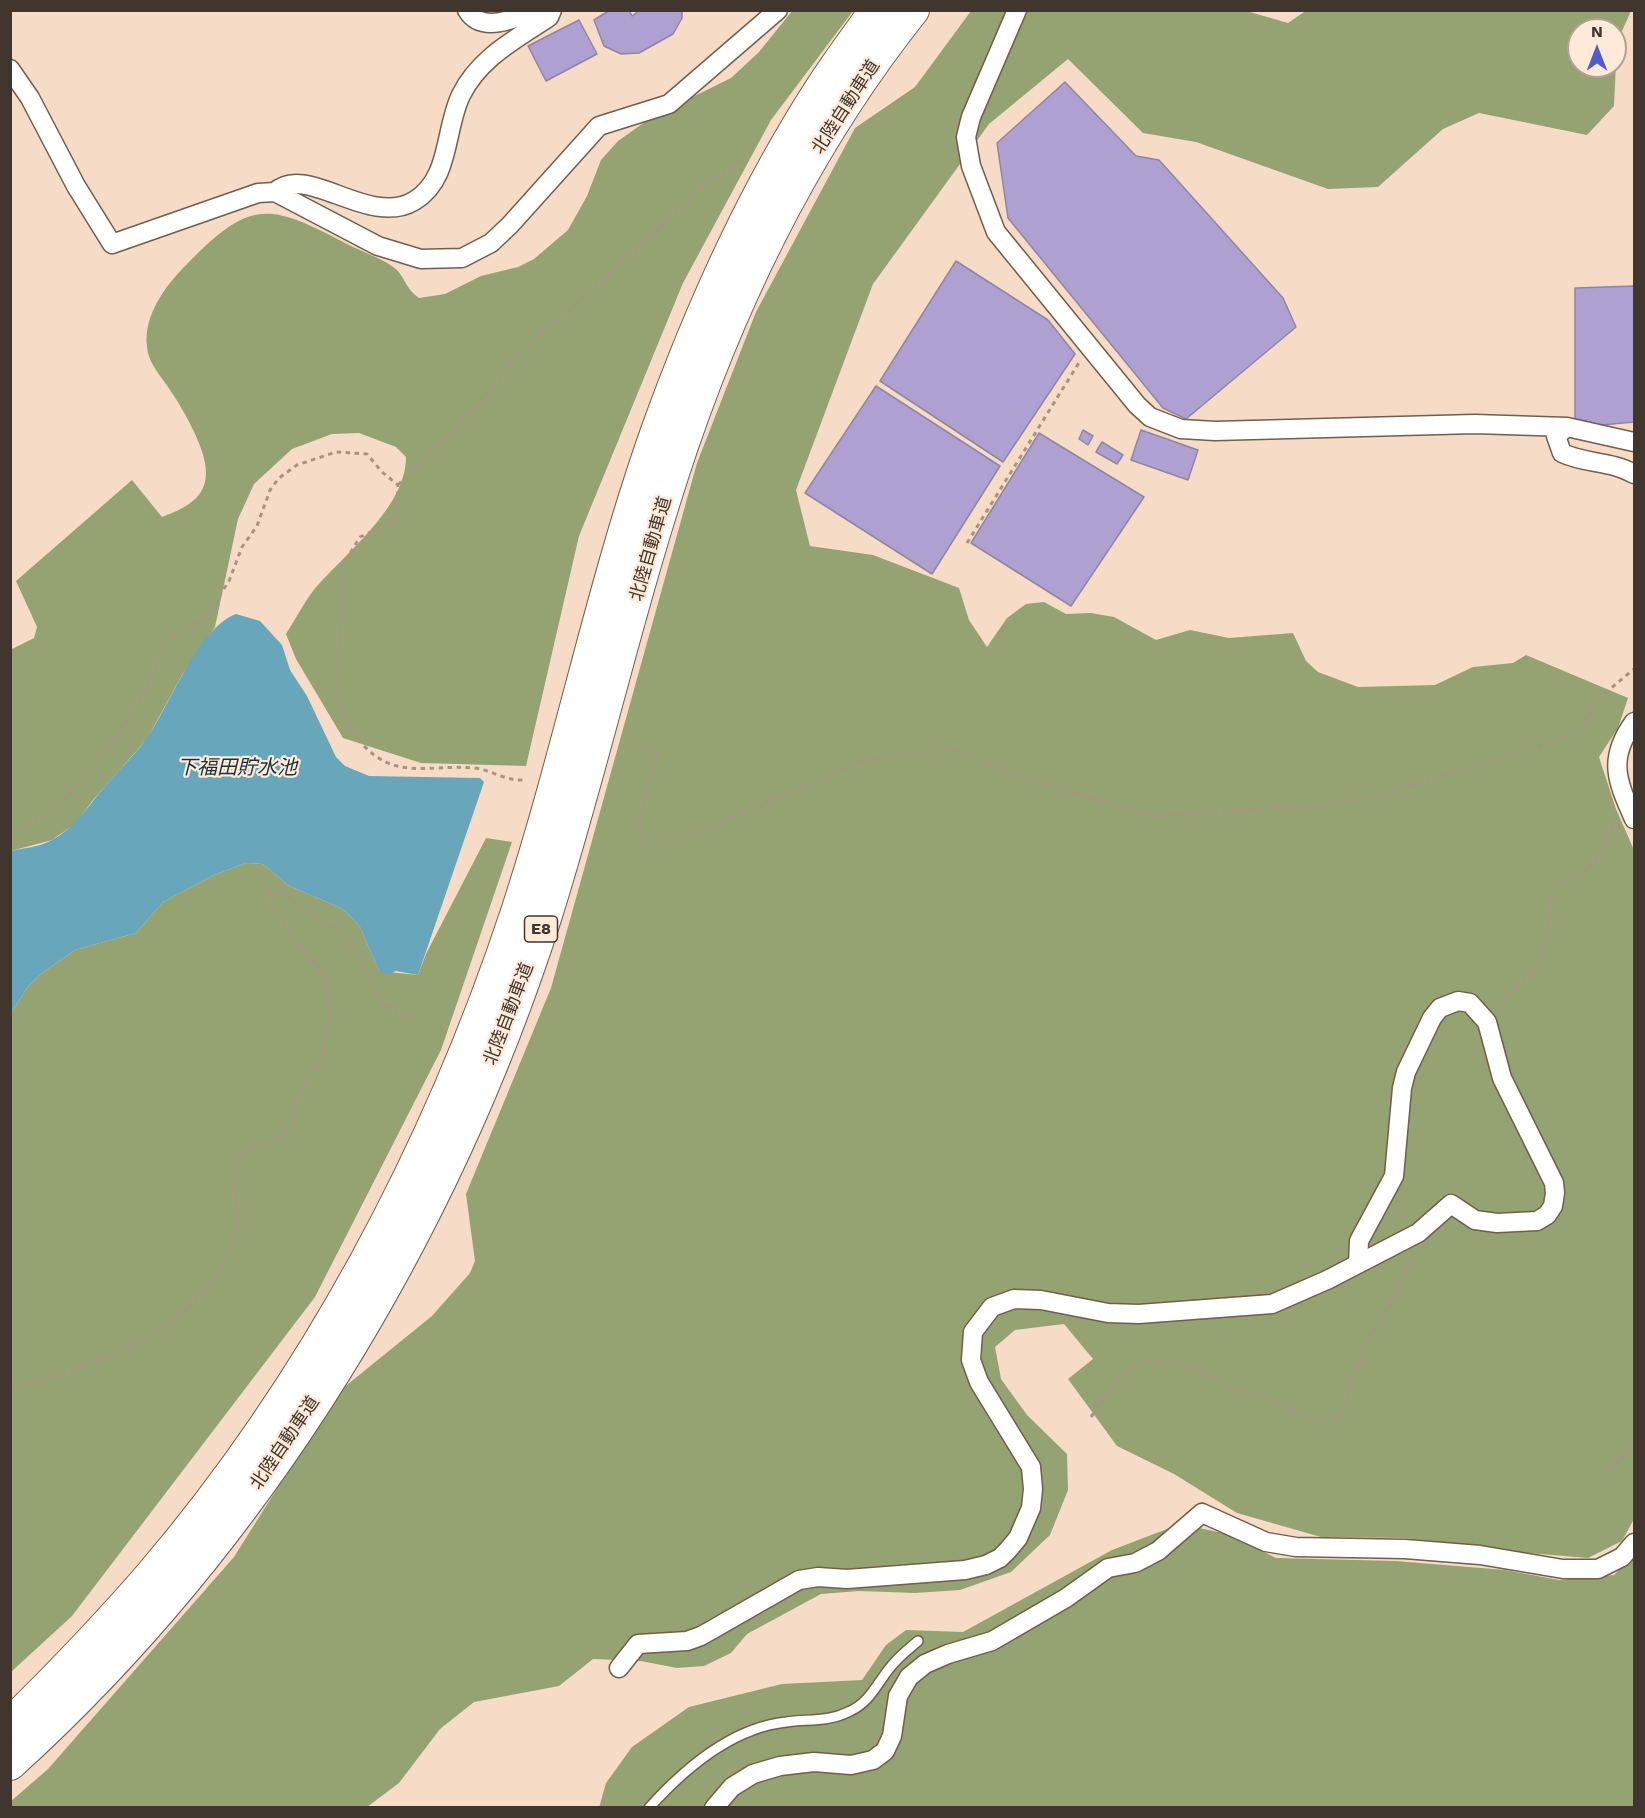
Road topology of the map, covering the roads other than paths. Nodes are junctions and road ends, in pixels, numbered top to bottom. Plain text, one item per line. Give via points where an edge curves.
1 (466, 10) edge
2 (535, 10) edge
3 (552, 10) edge
4 (778, 10) edge
5 (876, 10) edge
6 (913, 10) edge
7 (1017, 10) edge
8 (10, 69) edge
9 (275, 192) junction
10 (1567, 427) junction
11 (1635, 442) edge
12 (1635, 474) edge
13 (1635, 722) edge
14 (1634, 817) edge
15 (1358, 1264) junction
16 (1635, 1543) edge
17 (918, 1641) dead end
18 (619, 1668) dead end
19 (10, 1724) edge
20 (10, 1764) edge
21 (649, 1808) edge
22 (714, 1808) edge

1 - 2 street via 471,17 489,24 516,19
3 - 9 street via 549,17 497,51 472,78 450,121 440,172 415,201 388,210 301,184 282,186
4 - 9 street via 669,104 599,126 510,225 491,243 462,258 421,259 387,250
5 - 19 highway, 北陸自動車道 / E8 via 821,89 772,170 690,343 624,536 516,913 462,1056 401,1192 316,1346 207,1504 129,1599
6 - 20 highway, 北陸自動車道 / E8 via 846,102 797,183 717,353 683,442 652,541 544,919 513,1008 428,1203 342,1358 241,1507 186,1579 128,1644
7 - 10 street via 971,117 966,137 971,166 996,232 1088,348 1150,417 1181,429 1215,431 1475,424
8 - 9 street via 112,244 258,193
10 - 11 street
10 - 12 street via 1556,436 1562,453 1576,460 1620,466
13 - 14 street via 1620,746 1617,763 1621,788
15 - 15 street via 1418,1233 1451,1204 1475,1220 1497,1223 1537,1221 1553,1206 1554,1183 1502,1078 1487,1022 1470,1003 1458,1001 1440,1008 1406,1072 1394,1176 1359,1241
15 - 18 street via 1272,1304 1252,1307 1108,1313 1014,1299 992,1307 973,1332 971,1360 979,1382 1031,1467 1033,1489 1018,1538 1000,1558 954,1571 799,1580 701,1636 687,1641 638,1644
16 - 22 street via 1622,1557 1598,1569 1571,1569 1480,1555 1296,1547 1266,1542 1202,1513 1158,1551 1135,1563 1108,1568 1066,1598 992,1641 948,1654 909,1677 898,1696 892,1736 885,1751 873,1760 851,1765 814,1762 753,1774 732,1787
17 - 21 lane via 893,1664 863,1703 830,1719 784,1722 721,1745 682,1774

